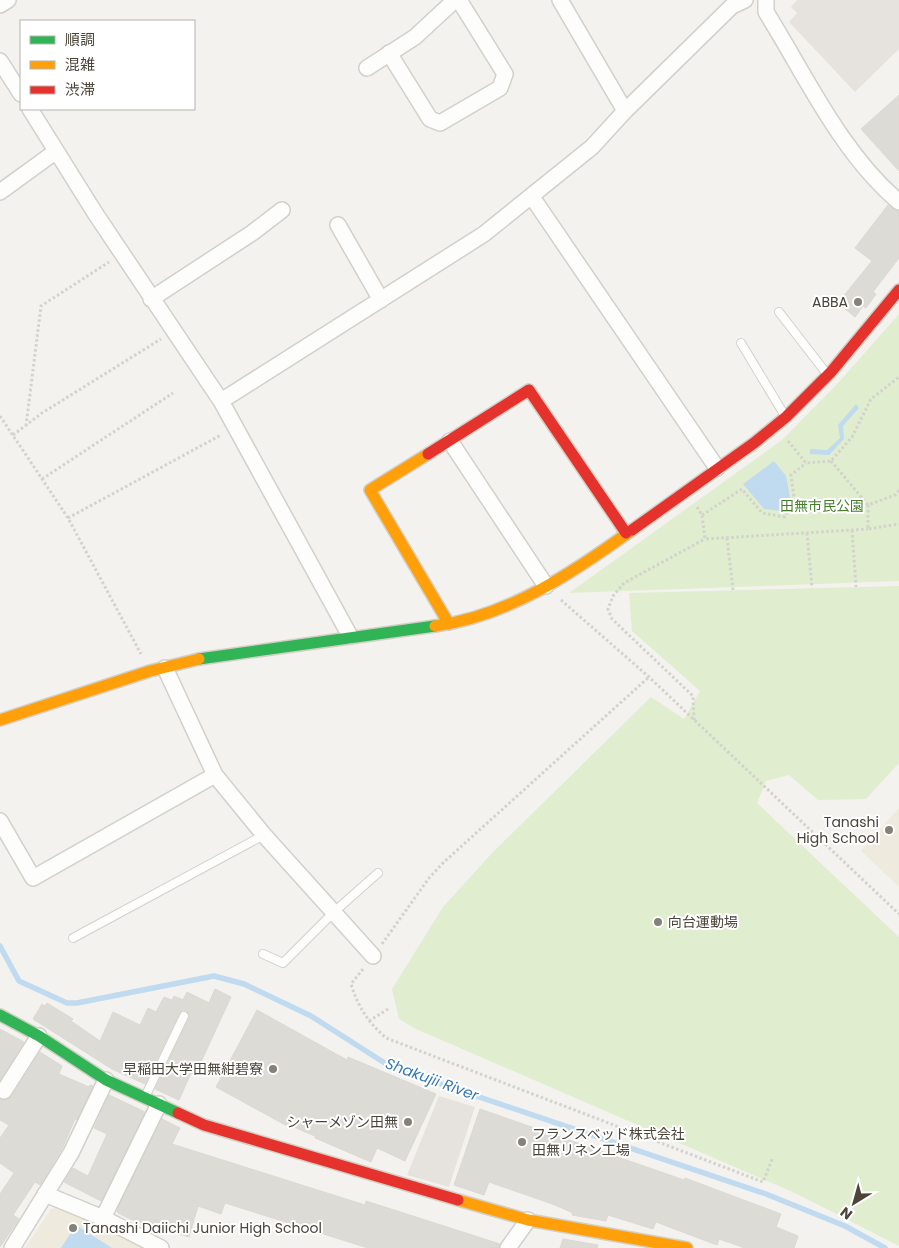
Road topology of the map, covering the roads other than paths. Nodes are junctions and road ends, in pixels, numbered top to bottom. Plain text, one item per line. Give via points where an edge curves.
1 (8, 0) edge
2 (457, 0) edge
3 (560, 0) edge
4 (745, 0) edge
5 (766, 0) edge
6 (0, 5) edge
7 (389, 54) junction
8 (0, 61) edge
9 (367, 68) dead end
10 (20, 92) edge
11 (31, 110) edge
12 (625, 111) junction
13 (55, 152) junction
14 (0, 192) edge
15 (532, 197) junction
16 (899, 202) edge
17 (282, 210) dead end
18 (338, 225) dead end
19 (899, 290) edge
20 (151, 299) junction
21 (381, 300) junction
22 (779, 312) dead end
23 (741, 343) dead end
24 (828, 374) junction
25 (221, 401) junction
26 (786, 417) junction
27 (450, 442) junction
28 (716, 468) junction
29 (626, 533) junction
30 (546, 586) junction
31 (449, 624) junction
32 (350, 636) junction
33 (166, 668) junction
34 (0, 720) edge
35 (215, 775) junction
36 (0, 821) edge
37 (264, 835) junction
38 (378, 873) dead end
39 (334, 912) junction
40 (73, 938) dead end
41 (263, 954) dead end
42 (372, 956) road end
43 (0, 1015) edge
44 (184, 1016) dead end
45 (39, 1036) junction
46 (106, 1080) junction
47 (4, 1091) dead end
48 (152, 1100) junction
49 (45, 1194) junction
50 (103, 1218) junction
51 (528, 1220) junction
52 (0, 1243) edge
53 (509, 1247) edge
54 (8, 1248) edge
55 (12, 1248) edge
56 (161, 1248) edge
57 (687, 1248) edge

1 - 6 street
2 - 7 street via 415,37
2 - 7 street via 505,74 500,88 440,123 430,119
3 - 12 street
4 - 12 street via 732,6
5 - 16 street via 766,12 847,146 879,185
7 - 9 street
8 - 10 street
11 - 13 street
12 - 15 street via 592,147
13 - 14 street
13 - 20 street
15 - 21 street via 484,234
15 - 28 street
17 - 20 street
18 - 21 street
19 - 24 street
20 - 25 street
21 - 25 street
22 - 24 lane
23 - 26 lane
24 - 26 street
25 - 32 street
26 - 28 street
27 - 29 street via 529,390
27 - 30 street
27 - 31 street via 370,490
28 - 29 street
29 - 30 street
30 - 31 street via 478,618
31 - 32 street
32 - 33 street via 214,656
33 - 34 street
33 - 35 street
35 - 36 street via 32,878
35 - 37 street
37 - 39 street
37 - 40 lane
38 - 39 lane
39 - 41 lane via 283,963
39 - 42 street
43 - 45 street
44 - 48 lane
45 - 46 street
45 - 47 street
46 - 48 street
46 - 49 street via 71,1154
48 - 50 street
48 - 51 street via 204,1125 422,1185
49 - 50 street
49 - 55 street
50 - 56 street
51 - 53 street
51 - 57 street
52 - 54 street

